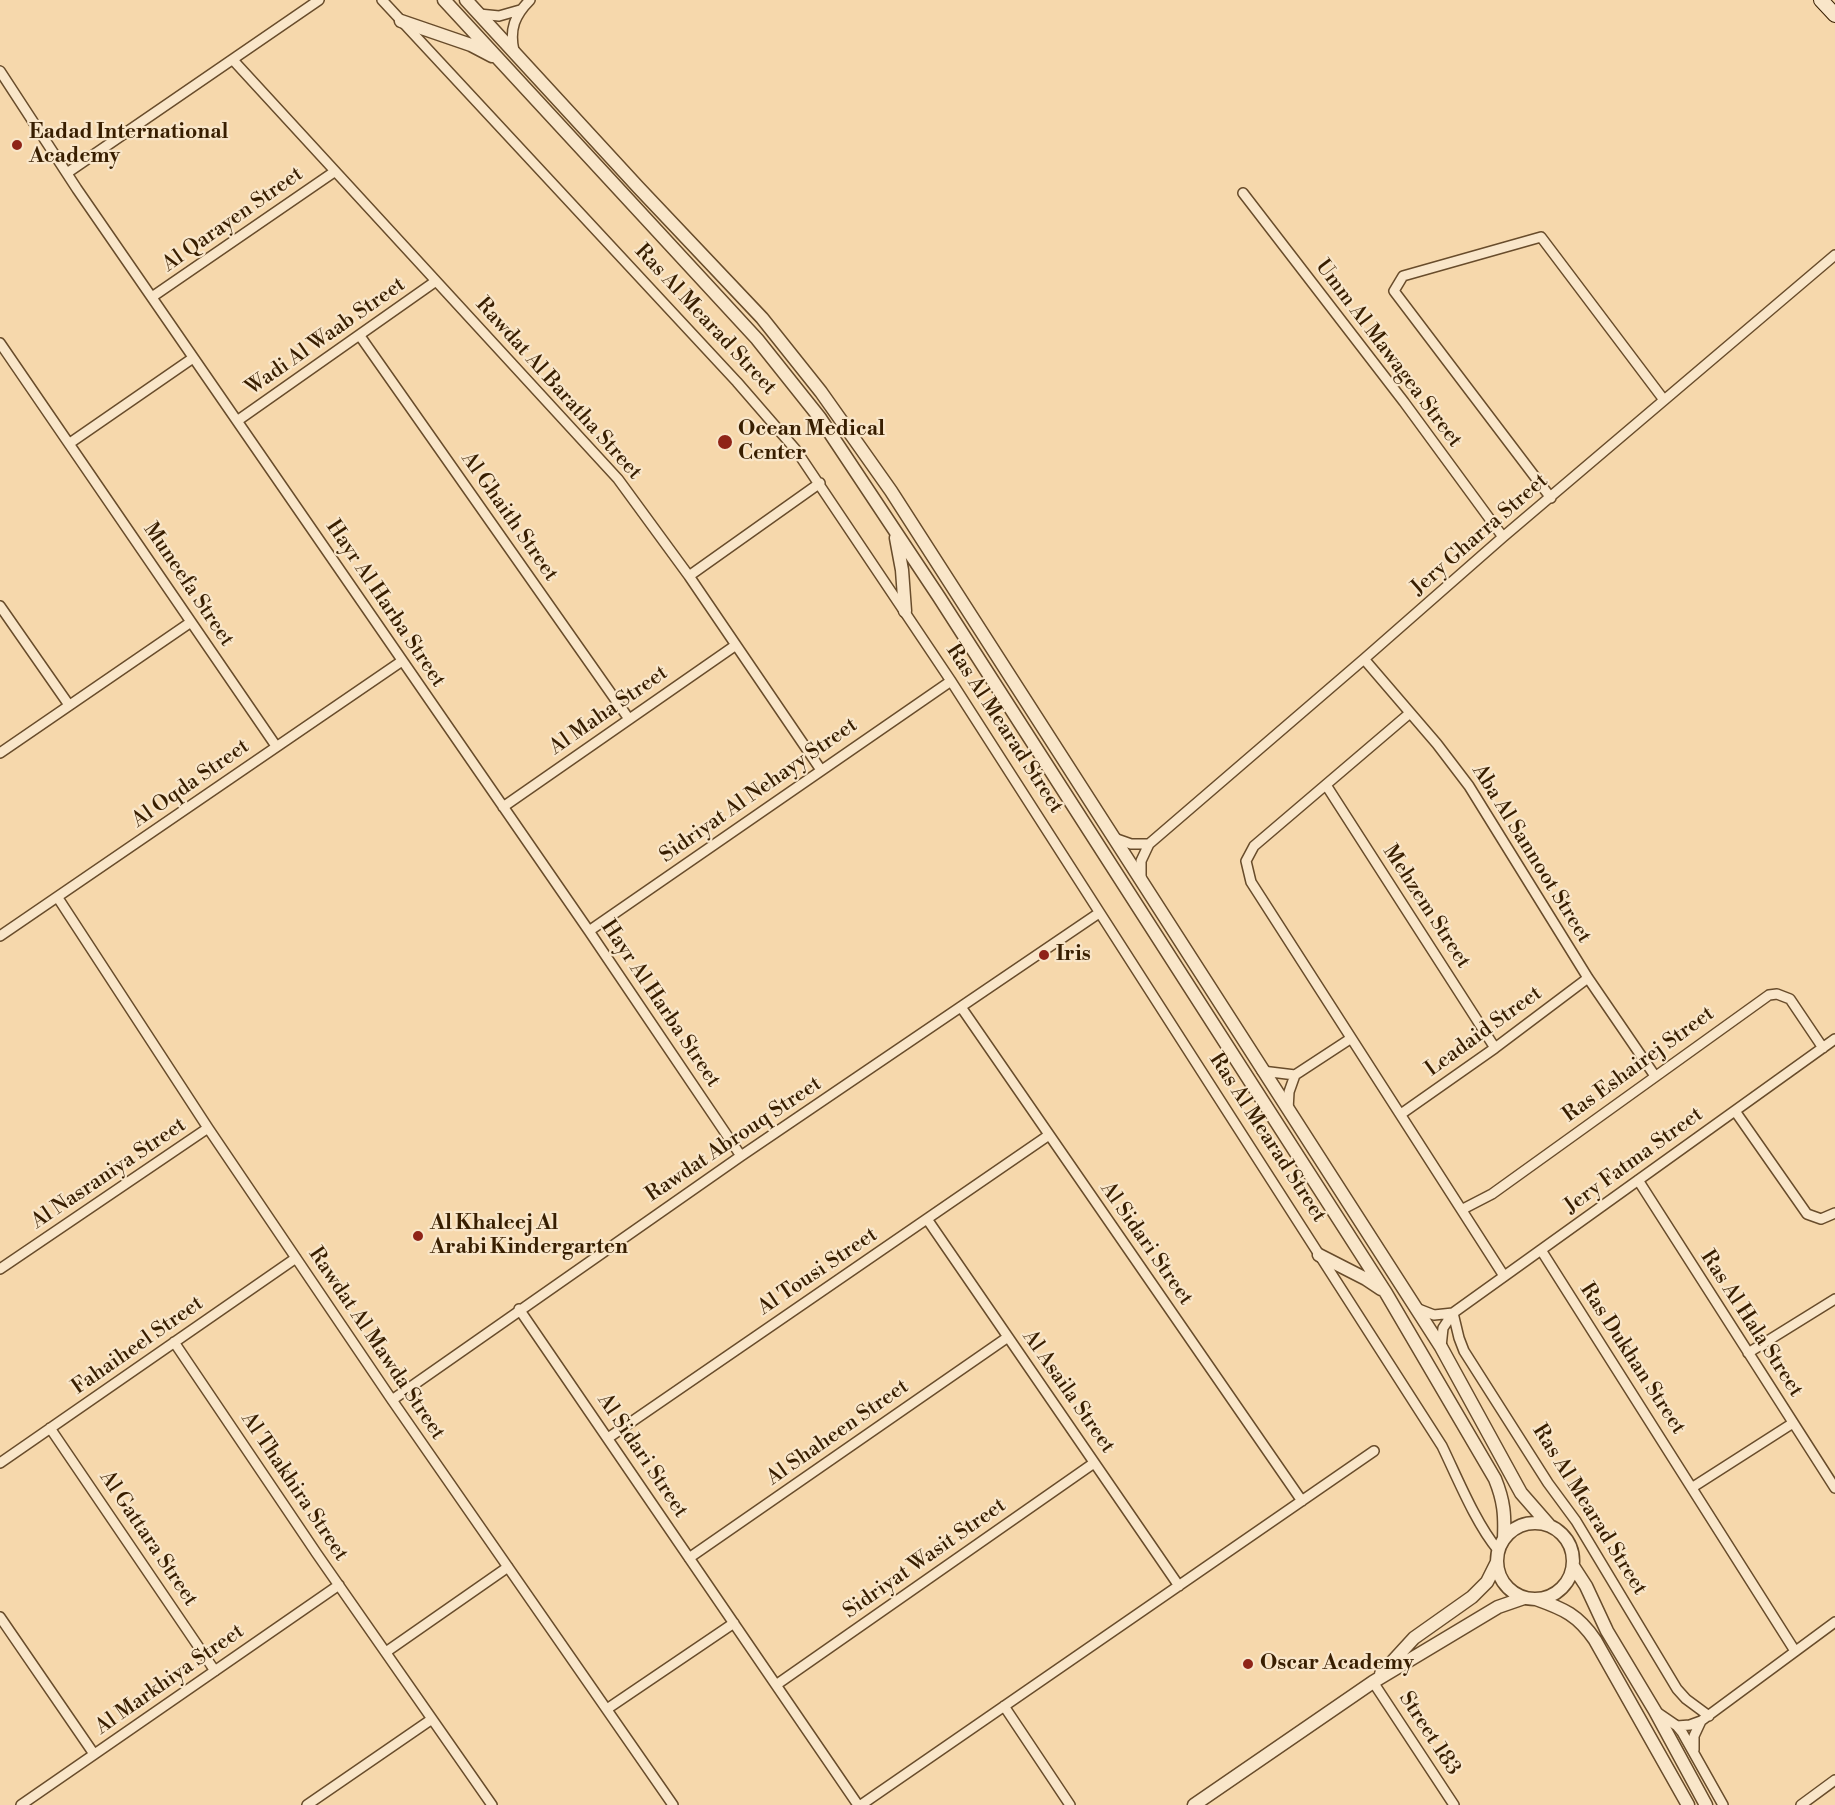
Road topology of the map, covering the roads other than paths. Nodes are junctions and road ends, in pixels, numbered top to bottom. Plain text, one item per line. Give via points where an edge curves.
1 (319, 0) edge
2 (382, 0) edge
3 (444, 0) edge
4 (466, 0) edge
5 (530, 0) edge
6 (1821, 0) edge
7 (520, 10) junction
8 (478, 14) junction
9 (1835, 15) edge
10 (401, 21) junction
11 (515, 54) junction
12 (233, 60) junction
13 (500, 60) junction
14 (0, 71) edge
15 (334, 172) junction
16 (67, 173) junction
17 (1243, 193) dead end
18 (1835, 255) edge
19 (436, 281) junction
20 (152, 297) junction
21 (360, 336) junction
22 (0, 343) edge
23 (193, 358) junction
24 (1664, 400) junction
25 (237, 421) junction
26 (70, 443) junction
27 (820, 483) junction
28 (1551, 498) junction
29 (893, 528) junction
30 (1503, 537) junction
31 (689, 576) junction
32 (0, 606) edge
33 (904, 611) junction
34 (191, 622) junction
35 (736, 645) junction
36 (1364, 659) junction
37 (402, 661) junction
38 (951, 681) junction
39 (69, 705) junction
40 (1410, 713) junction
41 (629, 719) junction
42 (276, 746) junction
43 (0, 753) edge
44 (821, 770) junction
45 (1326, 785) junction
46 (503, 807) junction
47 (1114, 838) junction
48 (1149, 844) junction
49 (1141, 880) junction
50 (58, 898) junction
51 (1100, 913) junction
52 (589, 931) junction
53 (0, 936) edge
54 (1588, 978) junction
55 (962, 1007) junction
56 (1350, 1039) junction
57 (1835, 1039) edge
58 (1495, 1048) junction
59 (1823, 1048) junction
60 (1262, 1071) junction
61 (1295, 1075) junction
62 (1654, 1076) junction
63 (1288, 1110) junction
64 (1735, 1111) junction
65 (1401, 1114) junction
66 (208, 1128) junction
67 (1050, 1135) junction
68 (741, 1156) junction
69 (1638, 1180) junction
70 (1463, 1209) junction
71 (1835, 1213) edge
72 (927, 1219) junction
73 (1541, 1250) junction
74 (1319, 1255) junction
75 (296, 1258) junction
76 (0, 1269) edge
77 (1504, 1276) junction
78 (1386, 1293) junction
79 (1835, 1299) edge
80 (1416, 1308) junction
81 (519, 1309) junction
82 (1453, 1313) junction
83 (1008, 1337) junction
84 (174, 1342) junction
85 (1441, 1347) junction
86 (1748, 1353) junction
87 (392, 1400) junction
88 (1793, 1423) junction
89 (50, 1428) junction
90 (608, 1438) junction
91 (1374, 1451) dead end
92 (0, 1463) edge
93 (1094, 1463) junction
94 (1835, 1469) edge
95 (1827, 1475) junction
96 (1693, 1487) junction
97 (1835, 1488) edge
98 (1302, 1501) junction
99 (1549, 1525) junction
100 (1500, 1550) junction
101 (689, 1558) junction
102 (1573, 1566) junction
103 (508, 1567) junction
104 (339, 1585) junction
105 (1179, 1586) junction
106 (1530, 1599) junction
107 (0, 1617) edge
108 (1835, 1622) edge
109 (734, 1623) junction
110 (1796, 1651) junction
111 (386, 1652) junction
112 (215, 1671) junction
113 (1373, 1682) junction
114 (776, 1685) junction
115 (1004, 1706) junction
116 (607, 1709) junction
117 (1655, 1711) junction
118 (432, 1719) junction
119 (1705, 1719) junction
120 (1677, 1726) junction
121 (1694, 1752) junction
122 (94, 1754) junction
123 (1835, 1780) edge
124 (308, 1804) edge
125 (21, 1805) edge
126 (492, 1805) edge
127 (673, 1805) edge
128 (860, 1805) edge
129 (1070, 1805) edge
130 (1194, 1805) edge
131 (1454, 1805) edge
132 (1688, 1805) edge
133 (1706, 1805) edge
134 (1723, 1805) edge
135 (1801, 1805) edge

1 - 12 street
2 - 10 street, Ras Al Mearad Street
3 - 13 street, Ras Al Mearad Street
4 - 8 street, Ras Al Mearad Street
5 - 7 street
6 - 9 main road
7 - 8 street via 500,16
7 - 11 street via 512,32
8 - 11 street, Ras Al Mearad Street
10 - 13 street via 471,45
10 - 27 street, Ras Al Mearad Street via 737,382
11 - 47 street, Ras Al Mearad Street via 762,318 821,392 891,491
12 - 15 street, Rawdat Al Baratha Street
12 - 16 street
13 - 29 street, Ras Al Mearad Street via 757,339 820,418
14 - 16 street, Hayr Al Harba Street
15 - 19 street, Rawdat Al Baratha Street
15 - 20 street, Al Qarayen Street
16 - 20 street, Hayr Al Harba Street
17 - 30 street, Umm Al Mawagea Street
18 - 24 street, Jery Gharra Street
19 - 21 street, Wadi Al Waab Street
19 - 31 street, Rawdat Al Baratha Street via 618,479
20 - 23 street, Hayr Al Harba Street
21 - 25 street, Wadi Al Waab Street
21 - 41 street, Al Ghaith Street
22 - 26 street, Muneefa Street
23 - 25 street, Hayr Al Harba Street
23 - 26 street
24 - 28 street, Jery Gharra Street
24 - 28 street via 1541,237 1403,276 1394,291
25 - 37 street, Hayr Al Harba Street
26 - 34 street, Muneefa Street
27 - 31 street
27 - 33 street, Ras Al Mearad Street
28 - 30 street, Jery Gharra Street
29 - 33 street via 902,570
29 - 78 street, Ras Al Mearad Street
30 - 36 street, Jery Gharra Street
31 - 35 street, Rawdat Al Baratha Street
32 - 39 street
33 - 38 street, Ras Al Mearad Street
34 - 39 street
34 - 42 street, Muneefa Street
35 - 41 street, Al Maha Street
35 - 44 street, Rawdat Al Baratha Street
36 - 40 street, Aba Al Sannoot Street
36 - 48 street, Jery Gharra Street
37 - 42 street, Al Oqda Street
37 - 46 street, Hayr Al Harba Street
38 - 44 street, Sidriyat Al Nehayy Street
38 - 51 street, Ras Al Mearad Street
39 - 43 street
40 - 45 street
40 - 54 street, Aba Al Sannoot Street via 1469,786
41 - 46 street, Al Maha Street
42 - 50 street, Al Oqda Street
44 - 52 street, Sidriyat Al Nehayy Street
45 - 56 street via 1254,846 1246,861 1251,882
45 - 58 street, Mehzem Street
46 - 52 street, Hayr Al Harba Street
47 - 48 street via 1131,844
47 - 49 street, Ras Al Mearad Street
48 - 49 street via 1141,861
49 - 60 street, Ras Al Mearad Street
50 - 53 street, Al Oqda Street
50 - 66 street, Rawdat Al Mawda Street
51 - 55 street, Rawdat Abrouq Street
51 - 74 street, Ras Al Mearad Street
52 - 68 street, Hayr Al Harba Street
54 - 58 street, Leadaid Street
54 - 62 street, Aba Al Sannoot Street
55 - 67 street, Al Sidari Street
55 - 68 street, Rawdat Abrouq Street
56 - 61 street
56 - 65 street
57 - 59 street, Jery Fatma Street
58 - 65 street, Leadaid Street
59 - 62 street, Ras Eshairej Street via 1790,999 1769,995
59 - 64 street, Jery Fatma Street
60 - 61 street
60 - 63 street, Ras Al Mearad Street
61 - 63 street
62 - 70 street, Ras Eshairej Street via 1492,1194
63 - 80 street, Ras Al Mearad Street
64 - 69 street, Jery Fatma Street
64 - 71 street via 1807,1214 1821,1219
65 - 70 street
66 - 75 street, Rawdat Al Mawda Street
66 - 76 street, Al Nasraniya Street
67 - 72 street, Al Tousi Street
67 - 98 street, Al Sidari Street
68 - 81 street, Rawdat Abrouq Street
69 - 73 street, Jery Fatma Street
69 - 86 street, Ras Al Hala Street
70 - 77 street
72 - 83 street, Al Asaila Street
72 - 90 street, Al Tousi Street
73 - 77 street, Jery Fatma Street
73 - 96 street, Ras Dukhan Street
74 - 78 street
74 - 100 street, Ras Al Mearad Street via 1442,1446 1487,1534
75 - 84 street, Fahaiheel Street
75 - 87 street, Rawdat Al Mawda Street
77 - 82 street, Jery Fatma Street
78 - 100 street, Ras Al Mearad Street via 1503,1497 1505,1516
79 - 86 street
80 - 82 street via 1434,1315
80 - 85 street, Ras Al Mearad Street
81 - 87 street, Rawdat Abrouq Street
81 - 90 street, Al Sidari Street
82 - 85 street via 1443,1328
82 - 119 street, Ras Al Mearad Street via 1464,1351 1576,1521 1677,1689
83 - 93 street, Al Asaila Street
83 - 101 street, Al Shaheen Street
84 - 89 street, Fahaiheel Street
84 - 104 street, Al Thakhira Street
85 - 99 street, Ras Al Mearad Street via 1521,1493
86 - 88 street, Ras Al Hala Street
87 - 103 street, Rawdat Al Mawda Street
88 - 95 street, Ras Al Hala Street
88 - 96 street
89 - 92 street, Fahaiheel Street
89 - 112 street, Al Gattara Street
90 - 101 street, Al Sidari Street
91 - 98 street, Al Sidari Street
93 - 105 street, Al Asaila Street
93 - 114 street, Sidriyat Wasit Street
94 - 95 street
95 - 97 street, Ras Al Hala Street
96 - 110 street, Ras Dukhan Street
98 - 105 street, Al Sidari Street
99 - 100 street via 1537,1522 1512,1530
99 - 102 street via 1568,1542
100 - 106 street via 1499,1574 1505,1584 1514,1593
100 - 113 street via 1487,1582 1414,1638
101 - 109 street, Al Sidari Street
102 - 106 street via 1570,1577 1556,1593
102 - 117 street, Ras Al Mearad Street
103 - 111 street
103 - 116 street, Rawdat Al Mawda Street
104 - 111 street, Al Thakhira Street
104 - 112 street, Al Markhiya Street
105 - 115 street, Al Sidari Street
106 - 113 street via 1498,1607
106 - 132 street via 1564,1610 1586,1627
107 - 122 street
108 - 110 street
109 - 114 street, Al Sidari Street
109 - 116 street
110 - 119 street
111 - 118 street, Al Thakhira Street
112 - 122 street, Al Markhiya Street
113 - 130 street
113 - 131 street, Street 183
114 - 128 street, Al Sidari Street
115 - 128 street, Al Sidari Street
115 - 129 street
116 - 127 street, Rawdat Al Mawda Street
117 - 120 street, Ras Al Mearad Street
117 - 133 street, Ras Al Mearad Street
118 - 124 street
118 - 126 street, Al Thakhira Street
119 - 120 street
119 - 121 street via 1694,1736
120 - 121 street, Ras Al Mearad Street
121 - 134 street, Ras Al Mearad Street
122 - 125 street, Al Markhiya Street
123 - 135 street

